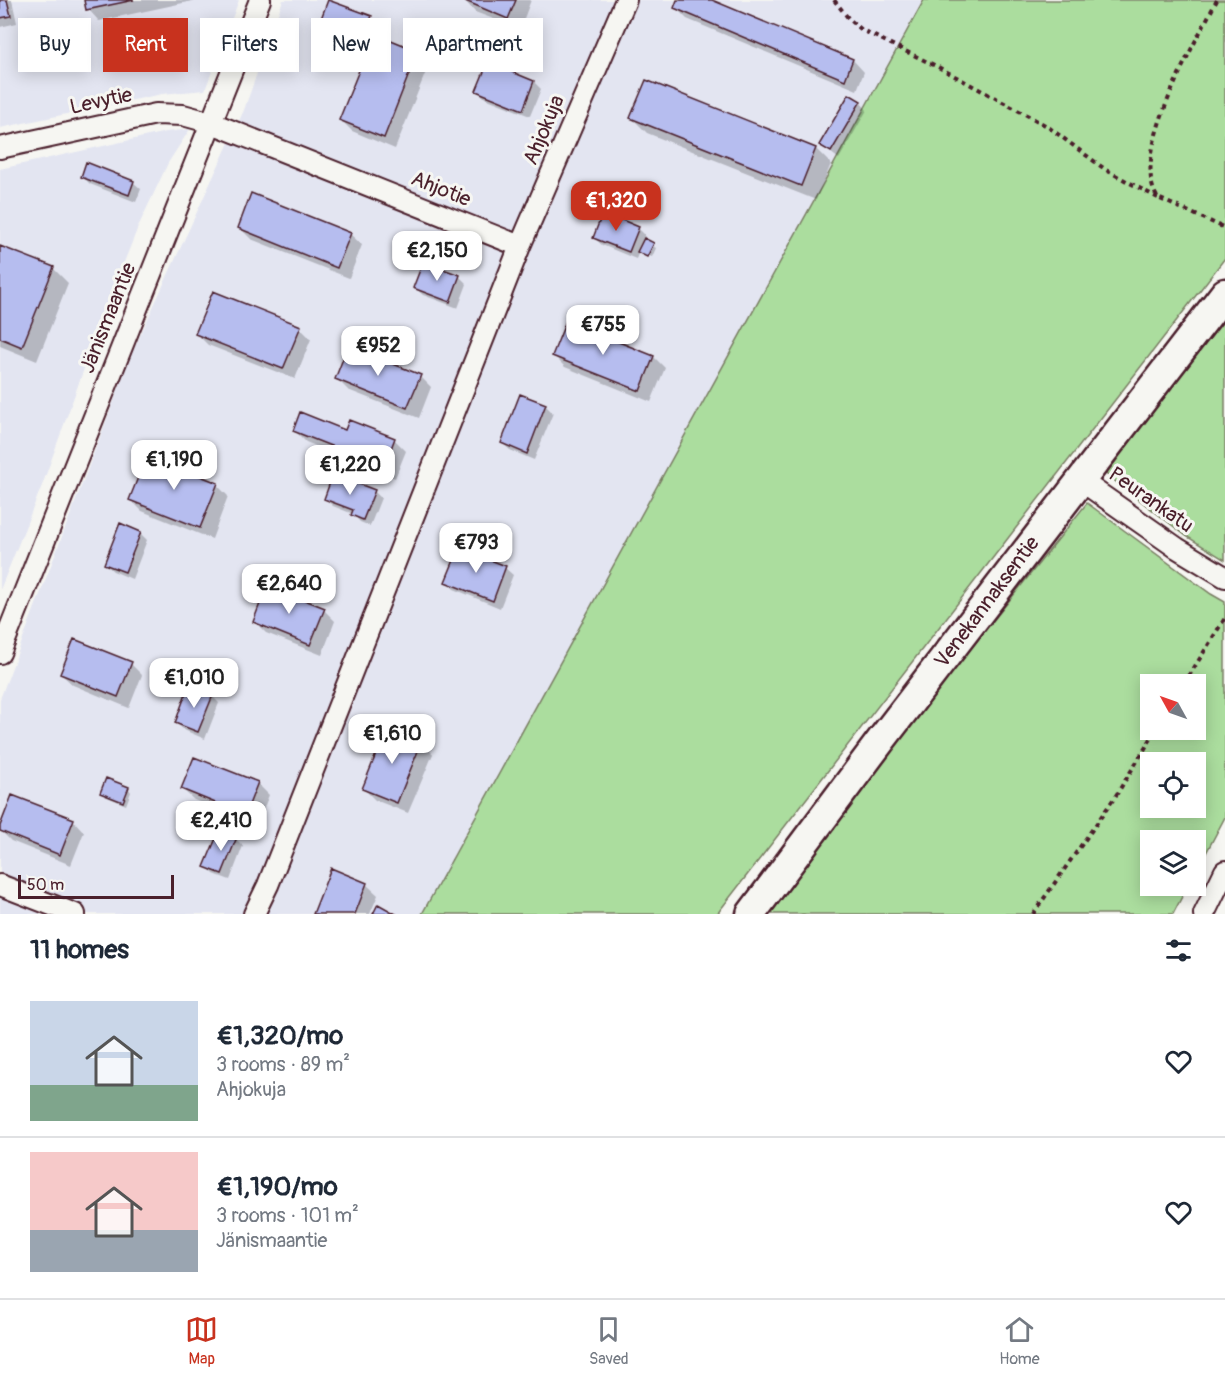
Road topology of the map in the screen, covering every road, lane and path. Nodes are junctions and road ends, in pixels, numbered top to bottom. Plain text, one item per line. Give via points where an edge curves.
1 (260, 0) edge
2 (626, 0) edge
3 (834, 0) edge
4 (1217, 0) edge
5 (212, 123) junction
6 (0, 148) edge
7 (1158, 198) junction
8 (1225, 228) edge
9 (520, 246) junction
10 (1225, 293) edge
11 (1080, 480) junction
12 (1225, 577) edge
13 (1225, 618) edge
14 (0, 653) edge
15 (1190, 674) edge
16 (1150, 740) edge
17 (1225, 871) edge
18 (0, 885) edge
19 (75, 914) edge
20 (254, 914) edge
21 (752, 914) edge
22 (1033, 914) edge
23 (1204, 914) edge

1 - 5 street, Jänismaantie
2 - 9 street, Ahjokuja
3 - 7 path via 862,30 1047,126 1106,170
4 - 7 path via 1166,105 1153,146 1149,175
5 - 6 street, Levytie via 156,114
5 - 9 street, Ahjotie
5 - 14 street, Jänismaantie
7 - 8 path
9 - 20 street
10 - 11 street, Venekannaksentie
11 - 12 street, Peurankatu via 1177,549
11 - 21 street, Venekannaksentie
13 - 15 path
16 - 22 path
17 - 23 street
18 - 19 street

